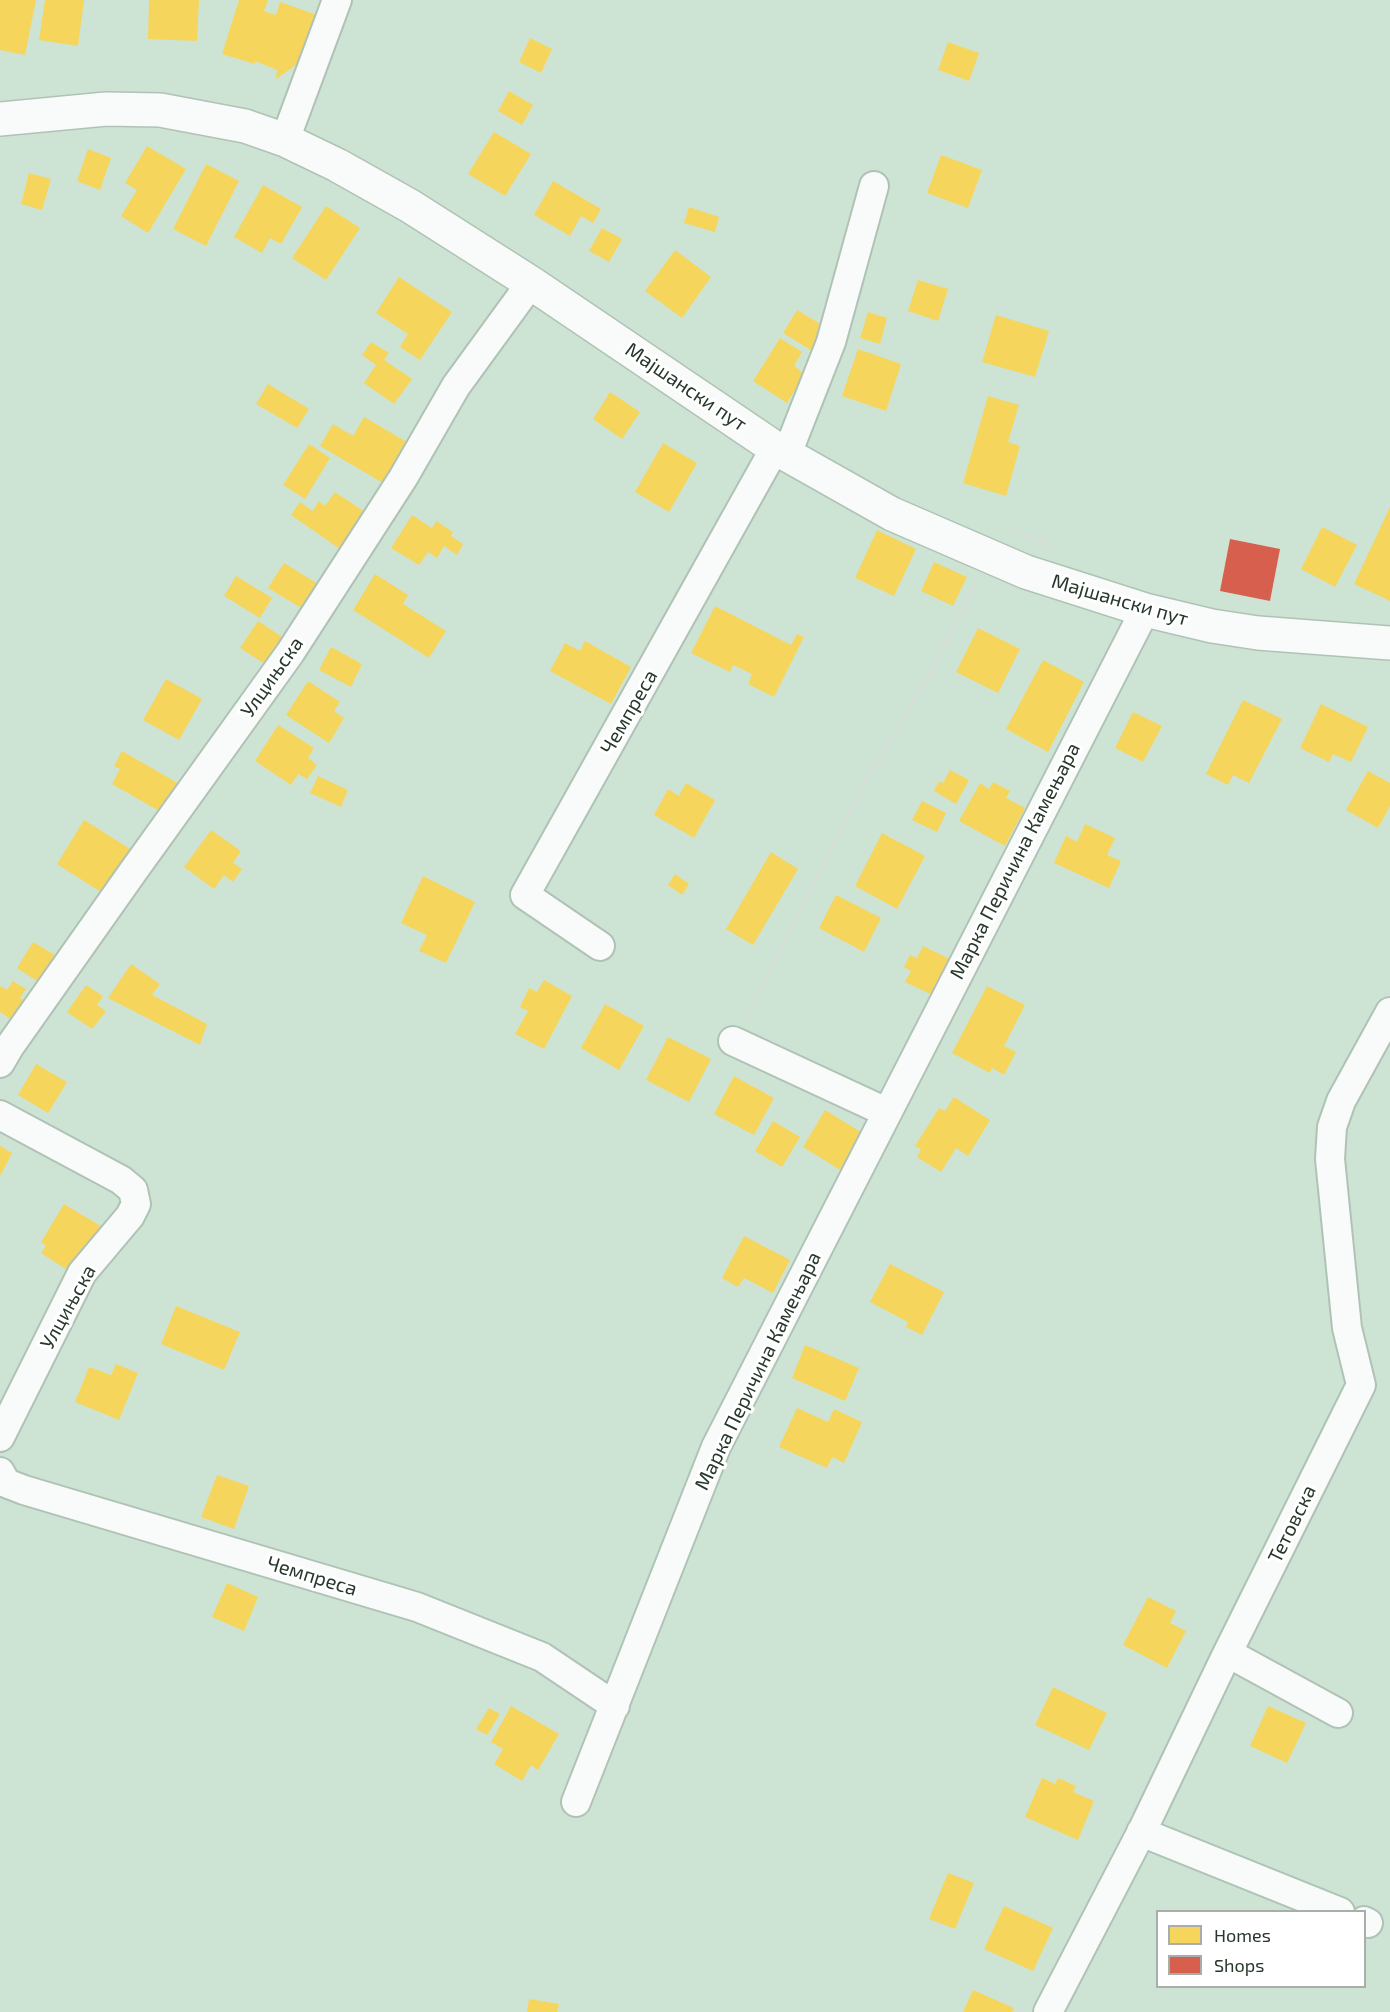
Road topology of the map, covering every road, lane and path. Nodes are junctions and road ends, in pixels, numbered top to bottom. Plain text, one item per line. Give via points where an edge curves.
1 (338, 0) edge
2 (0, 119) edge
3 (285, 140) junction
4 (874, 186) dead end
5 (531, 282) junction
6 (781, 451) junction
7 (1002, 526) dead end
8 (1066, 551) dead end
9 (990, 556) junction
10 (1145, 610) junction
11 (1390, 643) edge
12 (600, 946) dead end
13 (1390, 1012) edge
14 (733, 1041) joint
15 (0, 1064) edge
16 (886, 1112) junction
17 (0, 1115) edge
18 (0, 1437) edge
19 (0, 1472) edge
20 (1228, 1653) junction
21 (615, 1706) junction
22 (1338, 1713) dead end
23 (576, 1802) dead end
24 (1141, 1832) junction
25 (1337, 1910) edge
26 (1048, 2012) edge

1 - 3 street
2 - 3 street, Мајшански пут via 106,109 160,110 245,126
3 - 5 street, Мајшански пут via 410,206
4 - 6 street via 831,342
5 - 6 street, Мајшански пут
5 - 15 street, Улцињска via 456,386 403,478 290,653
6 - 9 street, Мајшански пут via 892,514
6 - 12 street, Чемпреса via 525,895
7 - 8 path
9 - 10 street, Мајшански пут via 1026,572
9 - 14 path via 925,683 872,771
10 - 11 street, Мајшански пут via 1258,633
10 - 16 street, Марка Перичина Камењара
13 - 20 street, Тетовска via 1341,1101 1332,1127 1330,1159 1347,1328 1361,1385
14 - 16 street
16 - 21 street, Марка Перичина Камењара via 716,1447
17 - 18 street, Улцињска via 121,1180 133,1190 136,1204 82,1273
19 - 21 street, Чемпреса via 6,1483 24,1490 428,1611 542,1657
20 - 22 street
20 - 24 street, Тетовска
21 - 23 street, Марка Перичина Камењара
24 - 25 street
24 - 26 street, Тетовска

